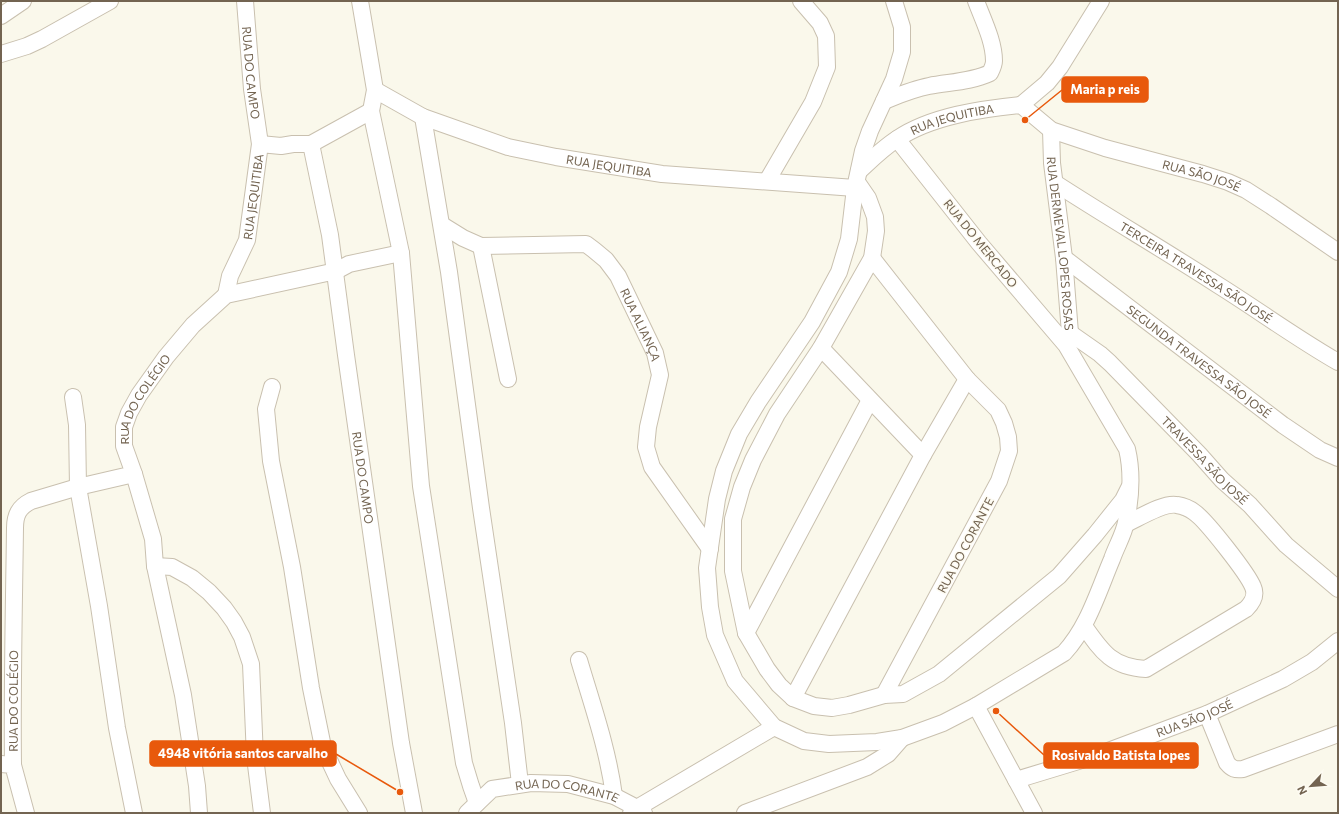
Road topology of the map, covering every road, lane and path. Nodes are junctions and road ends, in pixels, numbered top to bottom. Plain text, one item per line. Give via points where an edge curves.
1 (23, 1) edge
2 (110, 1) edge
3 (246, 1) edge
4 (360, 1) edge
5 (801, 1) edge
6 (894, 1) edge
7 (976, 1) edge
8 (1101, 1) edge
9 (1, 16) edge
10 (1, 54) edge
11 (375, 90) junction
12 (884, 101) junction
13 (1021, 105) junction
14 (371, 111) junction
15 (423, 117) junction
16 (1051, 130) junction
17 (897, 139) junction
18 (260, 144) junction
19 (311, 144) junction
20 (857, 180) junction
21 (767, 181) junction
22 (1055, 184) junction
23 (442, 225) junction
24 (481, 246) junction
25 (1338, 252) edge
26 (401, 253) junction
27 (872, 258) junction
28 (1064, 258) junction
29 (336, 271) junction
30 (226, 294) junction
31 (1068, 339) junction
32 (821, 348) junction
33 (1338, 362) edge
34 (508, 379) dead end
35 (967, 379) junction
36 (272, 387) dead end
37 (73, 397) dead end
38 (870, 400) junction
39 (923, 455) junction
40 (1338, 458) edge
41 (134, 474) junction
42 (1132, 483) junction
43 (78, 487) junction
44 (1126, 524) junction
45 (710, 549) junction
46 (155, 566) junction
47 (1338, 589) edge
48 (1084, 626) junction
49 (746, 633) junction
50 (1338, 641) edge
51 (579, 660) dead end
52 (884, 695) junction
53 (793, 698) junction
54 (976, 706) junction
55 (1207, 714) junction
56 (774, 727) junction
57 (1338, 734) edge
58 (902, 738) junction
59 (7, 764) edge
60 (1016, 780) junction
61 (520, 784) junction
62 (614, 796) junction
63 (472, 808) edge
64 (637, 811) edge
65 (26, 813) edge
66 (134, 813) edge
67 (199, 813) edge
68 (262, 813) edge
69 (358, 813) edge
70 (414, 813) edge
71 (745, 813) edge
72 (1034, 813) edge

1 - 9 street
2 - 10 street via 42,39
3 - 18 street, RUA DO CAMPO
4 - 11 street
5 - 21 street via 820,23 826,36 827,67 813,102
6 - 12 street via 902,27 902,52 899,66
7 - 12 street via 986,25 994,62 990,73 914,89
8 - 13 street via 1060,67 1047,83
11 - 14 street
11 - 15 street, RUA JEQUITIBA
12 - 20 street via 865,144
13 - 16 street
13 - 17 street, RUA JEQUITIBA via 990,108 954,116 926,124
14 - 19 street, RUA JEQUITIBA
14 - 26 street
15 - 21 street, RUA JEQUITIBA via 508,147 556,157 662,174
15 - 23 street
16 - 22 street, RUA DERMEVAL LOPES ROSAS
16 - 25 street, RUA SÃO JOSÉ via 1105,148 1228,182 1246,190
17 - 20 street, RUA JEQUITIBA
17 - 31 street, RUA DO MERCADO via 979,243
18 - 19 street, RUA JEQUITIBA
18 - 30 street, RUA JEQUITIBA via 247,240 230,276
19 - 29 street, RUA DO CAMPO
20 - 21 street, RUA JEQUITIBA
20 - 27 street via 868,198 875,217 876,231
20 - 45 street via 849,239 839,272 812,322 739,434 724,471 717,498
22 - 28 street, RUA DERMEVAL LOPES ROSAS
22 - 33 street, TERCEIRA TRAVESSA SÃO JOSÉ via 1218,284
23 - 24 street, RUA ALIANÇA
23 - 61 street
24 - 34 street
24 - 45 street, RUA ALIANÇA via 586,244 613,268 655,353 659,368 660,375 648,426 646,447 652,467
26 - 29 street via 349,264
26 - 63 street via 421,486 464,763 471,786
27 - 32 street
27 - 35 street, RUA DO CORANTE
28 - 31 street, RUA DERMEVAL LOPES ROSAS
28 - 40 street, SEGUNDA TRAVESSA SÃO JOSÉ via 1283,425 1320,450
29 - 30 street
29 - 70 street, RUA DO CAMPO via 400,735
30 - 41 street, RUA DO COLÉGIO via 193,325 166,357 129,413 124,427 124,446
31 - 42 street, RUA DERMEVAL LOPES ROSAS via 1127,449
31 - 47 street, TRAVESSA SÃO JOSÉ via 1100,354 1110,363 1286,545
32 - 38 street
32 - 49 street via 752,460 733,519 733,572
35 - 39 street
35 - 52 street, RUA DO CORANTE via 998,410 1008,437 1009,451 999,481
36 - 69 street via 266,409 271,461 292,567 322,747
37 - 43 street via 78,424
38 - 39 street
38 - 49 street
39 - 53 street
41 - 43 street, RUA DO COLÉGIO
41 - 46 street via 153,539
42 - 44 street, RUA DERMEVAL LOPES ROSAS
42 - 52 street via 1095,535 1058,576 1022,607 939,674 903,694
43 - 59 street, RUA DO COLÉGIO via 24,504 15,519 14,614
43 - 66 street via 117,728
44 - 48 street, RUA DERMEVAL LOPES ROSAS
44 - 48 street via 1168,504 1194,512 1239,565 1254,588 1254,600 1246,609 1146,669 1122,665 1107,655
45 - 56 street via 707,568 715,635 735,681
46 - 67 street via 183,695
46 - 68 street via 172,567 192,578 224,608 242,637 251,664 255,757
48 - 54 street, RUA DERMEVAL LOPES ROSAS via 1064,654
49 - 53 street via 767,669
50 - 55 street, RUA SÃO JOSÉ via 1312,662 1283,679
51 - 62 street via 599,728
52 - 53 street via 832,708 814,706
54 - 58 street, RUA DERMEVAL LOPES ROSAS via 943,723
54 - 60 street
55 - 57 street via 1228,763 1236,770
55 - 60 street, RUA SÃO JOSÉ via 1095,756
56 - 58 street, RUA DERMEVAL LOPES ROSAS via 804,741 829,744
56 - 64 street, RUA DO CORANTE
58 - 71 street via 888,754 867,767
59 - 65 street, RUA DO COLÉGIO
60 - 72 street
61 - 62 street, RUA DO CORANTE via 568,784
61 - 63 street, RUA DO CORANTE via 492,789
62 - 64 street, RUA DO CORANTE

